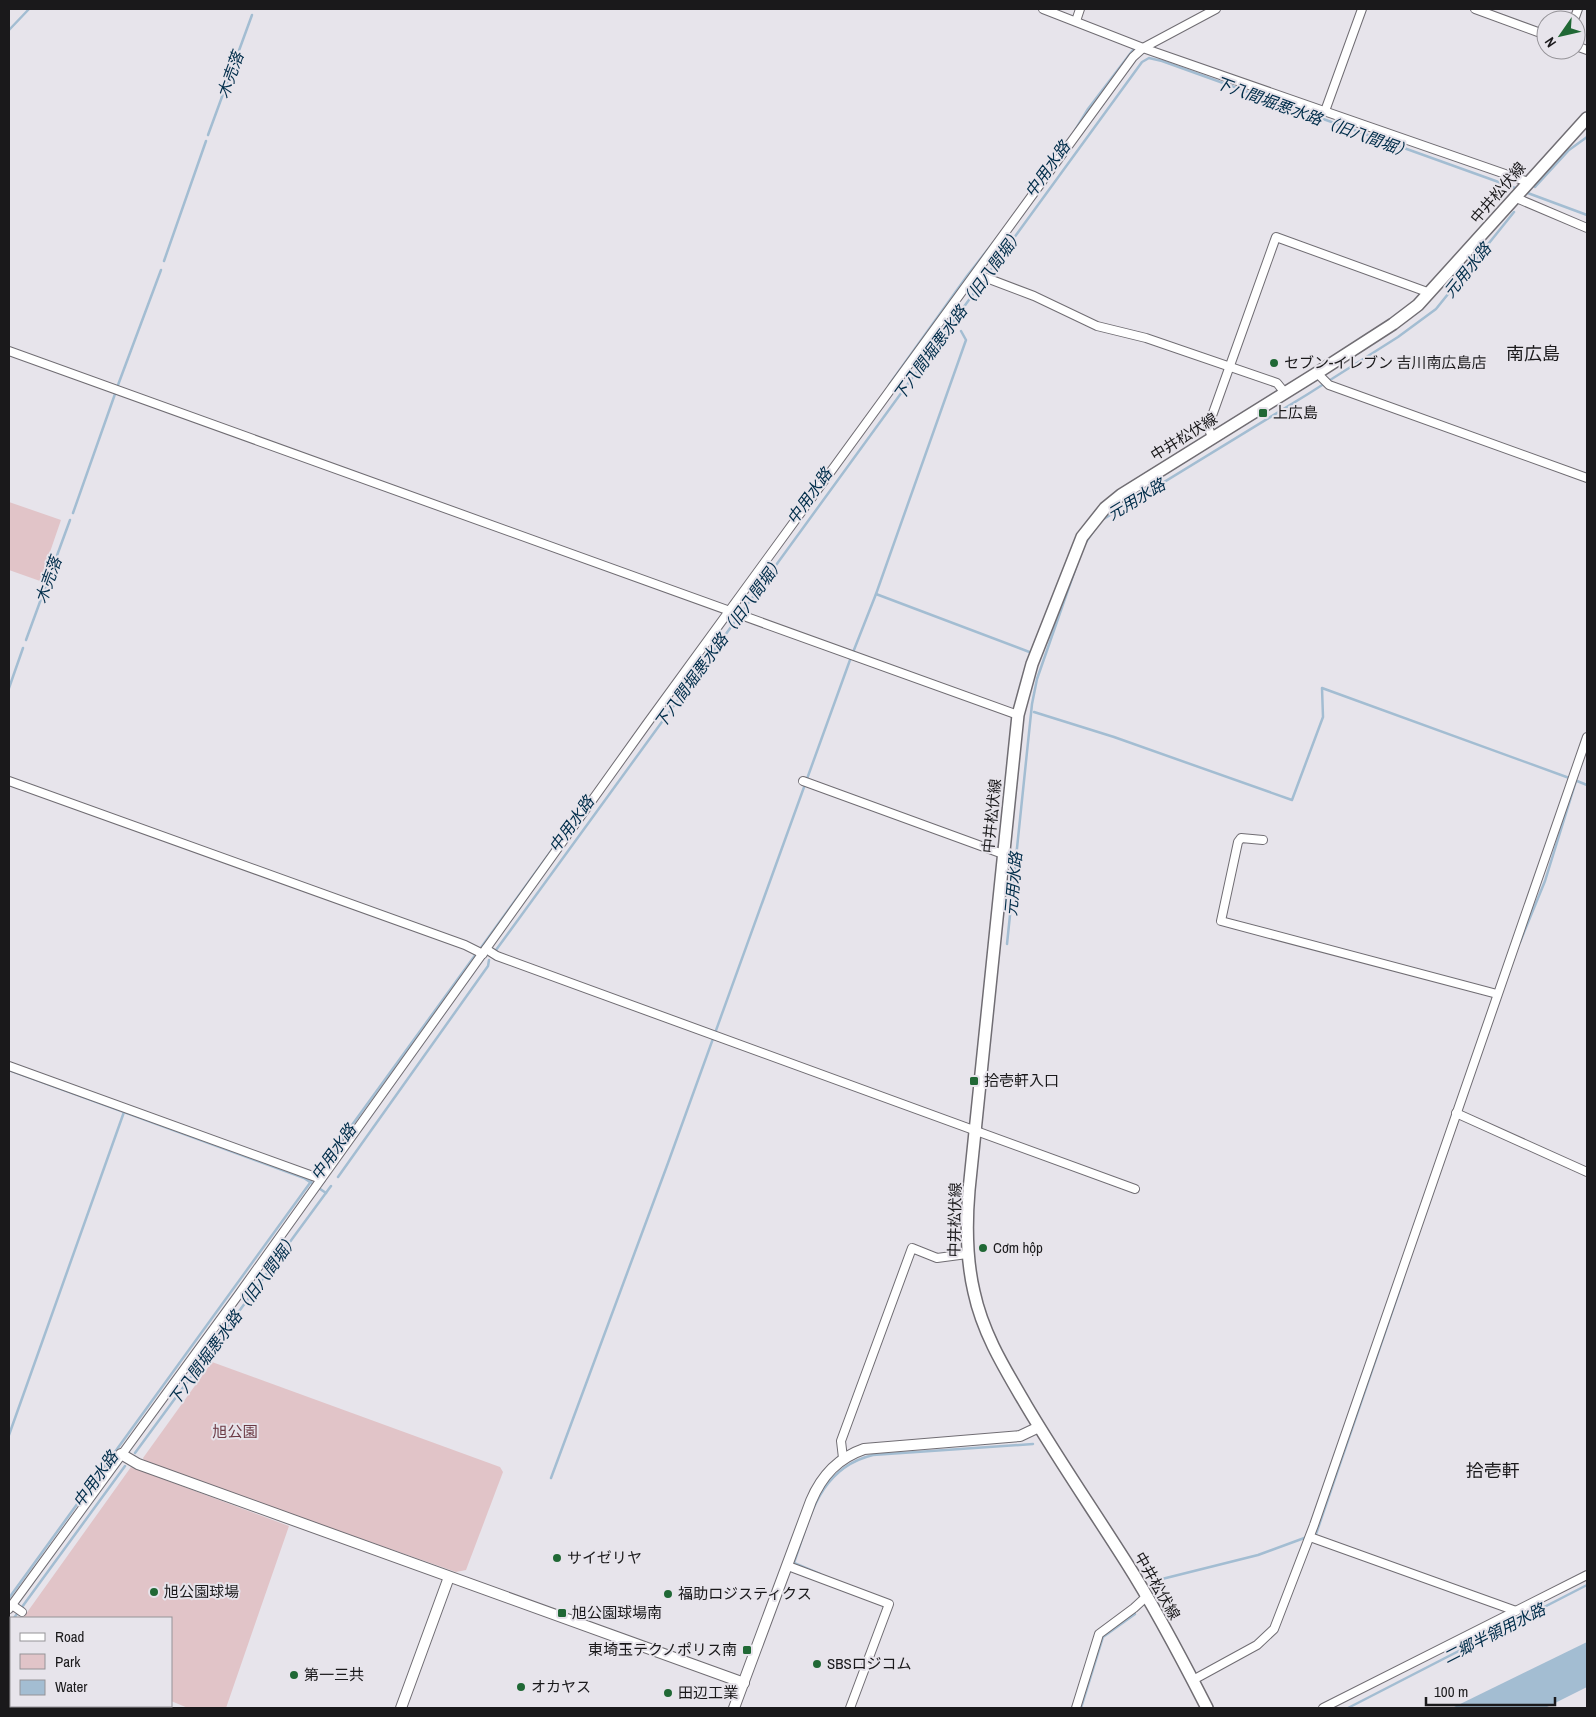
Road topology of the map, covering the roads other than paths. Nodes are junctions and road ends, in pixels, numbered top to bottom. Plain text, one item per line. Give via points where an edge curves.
1 (1043, 9) edge
2 (1080, 9) edge
3 (1216, 9) edge
4 (1362, 9) edge
5 (1475, 9) edge
6 (1076, 21) junction
7 (1536, 31) edge
8 (1143, 48) junction
9 (1325, 111) junction
10 (1587, 118) edge
11 (1528, 182) junction
12 (1514, 198) junction
13 (1587, 228) edge
14 (976, 274) junction
15 (1430, 293) junction
16 (9, 351) edge
17 (1230, 366) junction
18 (1317, 373) junction
19 (1285, 393) junction
20 (1212, 438) junction
21 (1587, 478) edge
22 (729, 612) junction
23 (1018, 715) junction
24 (1587, 737) edge
25 (9, 781) edge
26 (803, 781) dead end
27 (1263, 840) dead end
28 (1003, 854) junction
29 (484, 951) junction
30 (1497, 994) junction
31 (9, 1066) edge
32 (1456, 1113) junction
33 (976, 1130) junction
34 (1587, 1172) edge
35 (321, 1179) junction
36 (1136, 1189) dead end
37 (967, 1254) junction
38 (1039, 1427) junction
39 (122, 1454) junction
40 (843, 1458) junction
41 (1310, 1537) junction
42 (788, 1566) junction
43 (1587, 1574) edge
44 (449, 1578) junction
45 (1146, 1596) junction
46 (10, 1607) edge
47 (1516, 1611) junction
48 (22, 1612) dead end
49 (1192, 1680) junction
50 (744, 1683) junction
51 (401, 1708) edge
52 (734, 1708) edge
53 (850, 1708) edge
54 (1076, 1708) edge
55 (1207, 1708) edge
56 (1323, 1708) edge

1 - 6 street
2 - 6 street
3 - 8 street
4 - 9 street
5 - 7 street
6 - 8 street
8 - 9 street
8 - 14 street
9 - 11 street
10 - 11 main road, 中井松伏線
11 - 12 main road, 中井松伏線
12 - 13 street
12 - 15 main road, 中井松伏線
14 - 17 street via 1034,296 1097,326 1146,338
14 - 22 street
15 - 17 street via 1276,237
15 - 18 main road, 中井松伏線 via 1393,324
16 - 22 street
17 - 19 street via 1277,383
17 - 20 street via 1208,427
18 - 19 main road, 中井松伏線
18 - 21 street via 1330,384
19 - 20 main road, 中井松伏線
20 - 23 main road, 中井松伏線 via 1121,495 1088,528 1077,545 1054,604
22 - 23 street
22 - 29 street
23 - 28 main road, 中井松伏線
24 - 30 street
25 - 29 street
26 - 28 street
27 - 30 street via 1241,838 1238,842 1221,921
28 - 33 main road, 中井松伏線
29 - 33 street
29 - 35 street
30 - 32 street
31 - 35 street
32 - 34 street
32 - 41 street via 1359,1409
33 - 36 street
33 - 37 main road, 中井松伏線 via 967,1216
35 - 39 street
37 - 38 main road, 中井松伏線 via 974,1294 986,1332
37 - 40 street via 937,1258 912,1248 841,1441
38 - 40 street via 1020,1436 877,1447
38 - 45 main road, 中井松伏線
39 - 44 street via 133,1461
39 - 46 street
40 - 42 street via 816,1488
41 - 47 street
41 - 49 street via 1274,1629 1257,1645
42 - 50 street
42 - 53 street via 889,1604
43 - 47 street
44 - 50 street
44 - 51 street
45 - 49 main road, 中井松伏線
45 - 54 street via 1099,1634
46 - 48 street
47 - 56 street
49 - 55 main road, 中井松伏線
50 - 52 street

